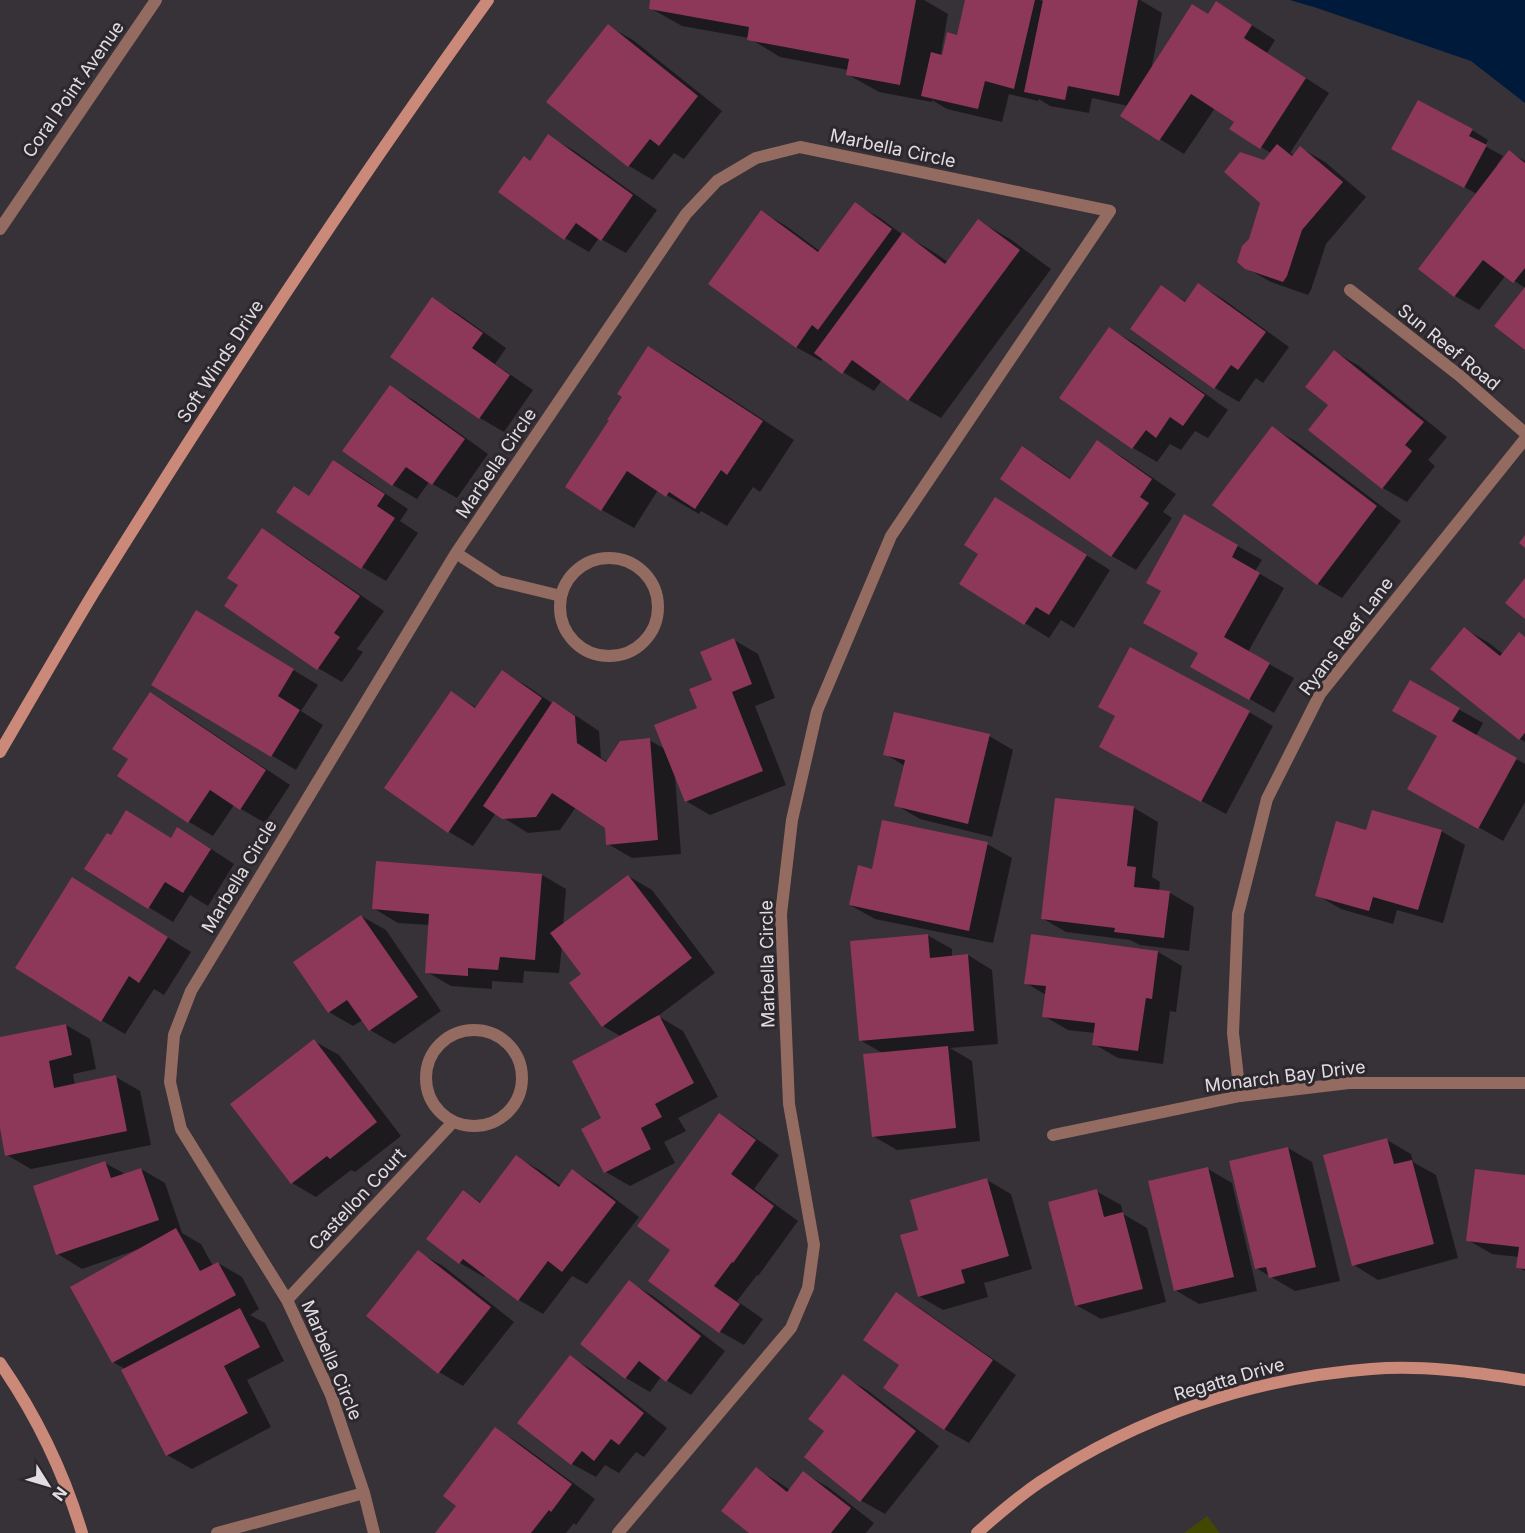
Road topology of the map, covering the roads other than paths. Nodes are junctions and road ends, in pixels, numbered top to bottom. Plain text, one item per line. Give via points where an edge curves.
1 (156, 0) edge
2 (488, 0) edge
3 (0, 229) edge
4 (1350, 290) dead end
5 (1525, 433) edge
6 (1525, 439) edge
7 (456, 554) junction
8 (561, 596) junction
9 (0, 752) edge
10 (1525, 1083) edge
11 (1240, 1096) junction
12 (453, 1122) junction
13 (1053, 1135) dead end
14 (287, 1300) junction
15 (0, 1363) edge
16 (1525, 1380) edge
17 (364, 1493) junction
18 (82, 1533) edge
19 (217, 1533) edge
20 (374, 1533) edge
21 (618, 1533) edge
22 (977, 1533) edge

1 - 3 street, Coral Point Avenue
2 - 9 street, Soft Winds Drive via 312,253 184,449
4 - 5 street, Sun Reef Road via 1460,376
6 - 11 street, Ryans Reef Lane via 1320,694 1267,799 1238,914 1233,1033
7 - 8 street via 499,580
7 - 14 street, Marbella Circle via 191,991 174,1035 170,1082 181,1129
7 - 21 street, Marbella Circle via 686,214 717,181 756,158 800,147 1110,211 891,536 817,711 792,820 781,914 789,1104 814,1245 808,1288 791,1328
8 - 8 street via 560,615 567,633 580,647 597,655 616,656 634,649 648,636 657,618 658,599 651,582 638,567 620,559 601,558 583,565 569,578
10 - 11 street, Monarch Bay Drive via 1349,1083
11 - 13 street, Monarch Bay Drive
12 - 12 street via 471,1127 489,1124 506,1114 518,1099 523,1081 520,1062 511,1045 495,1033 458,1031 441,1041 429,1057 424,1075 427,1094 437,1110
12 - 14 street, Castellon Court
14 - 17 street, Marbella Circle via 331,1395
15 - 18 street via 39,1426
16 - 22 street, Regatta Drive via 1431,1369 1373,1369 1309,1376 1236,1392 1174,1412 1115,1438 1039,1483
17 - 19 street
17 - 20 street, Marbella Circle

